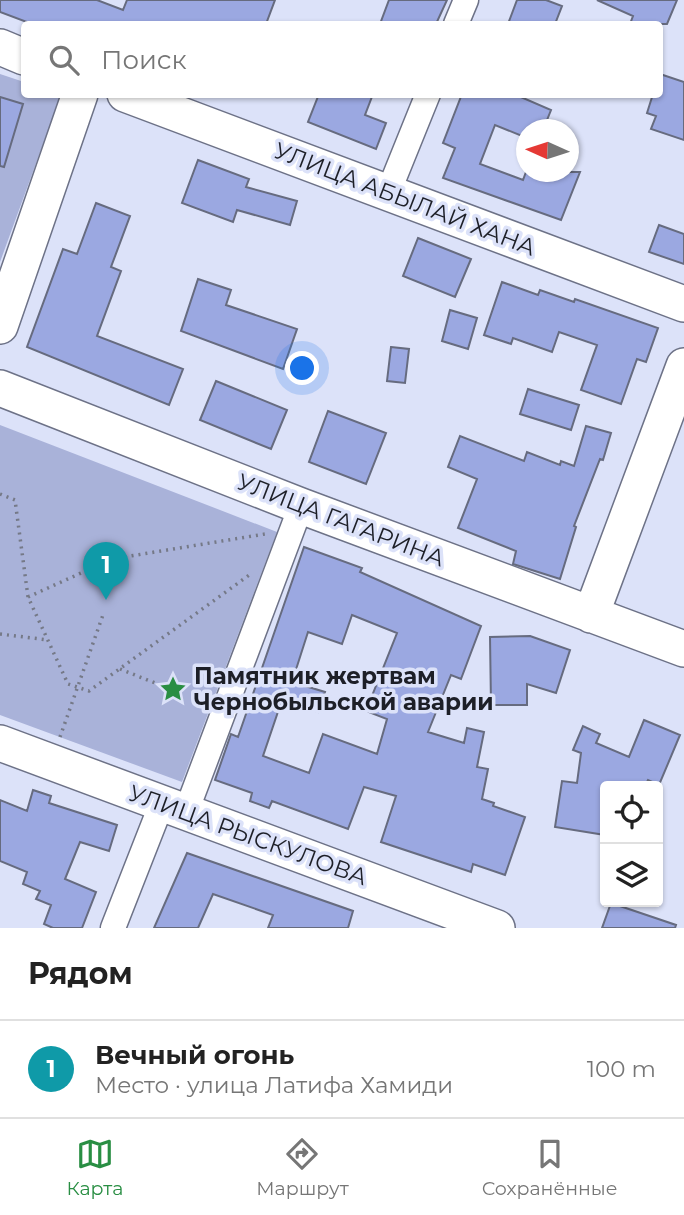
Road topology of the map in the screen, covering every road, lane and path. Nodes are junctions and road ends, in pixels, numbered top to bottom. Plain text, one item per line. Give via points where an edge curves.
1 (466, 0) edge
2 (457, 21) edge
3 (0, 47) edge
4 (21, 56) edge
5 (79, 98) edge
6 (136, 98) edge
7 (426, 98) edge
8 (388, 193) junction
9 (684, 304) edge
10 (0, 326) edge
11 (684, 366) edge
12 (0, 388) edge
13 (0, 494) edge
14 (293, 529) junction
15 (28, 597) junction
16 (104, 612) dead end
17 (591, 615) junction
18 (0, 634) edge
19 (48, 640) junction
20 (684, 649) edge
21 (120, 669) junction
22 (160, 685) dead end
23 (78, 687) junction
24 (0, 743) edge
25 (51, 762) junction
26 (174, 808) junction
27 (460, 922) edge
28 (113, 928) edge
29 (497, 928) edge

1 - 2 street
3 - 4 main road
5 - 10 main road
6 - 8 main road, УЛИЦА АБЫЛАЙ ХАНА
7 - 8 street
8 - 9 main road, УЛИЦА АБЫЛАЙ ХАНА
11 - 17 main road
12 - 14 main road, УЛИЦА ГАГАРИНА
13 - 15 path via 15,500
14 - 15 path via 112,559
14 - 17 main road, УЛИЦА ГАГАРИНА via 416,548
14 - 21 path
14 - 26 street
15 - 19 path
16 - 23 path
17 - 20 main road, УЛИЦА ГАГАРИНА
18 - 19 path
19 - 23 path via 68,684
21 - 22 path
21 - 23 path via 89,691
23 - 25 path
24 - 25 main road, УЛИЦА РЫСКУЛОВА
25 - 26 main road, УЛИЦА РЫСКУЛОВА
26 - 27 main road, УЛИЦА РЫСКУЛОВА
26 - 28 street
27 - 29 main road, УЛИЦА РЫСКУЛОВА

